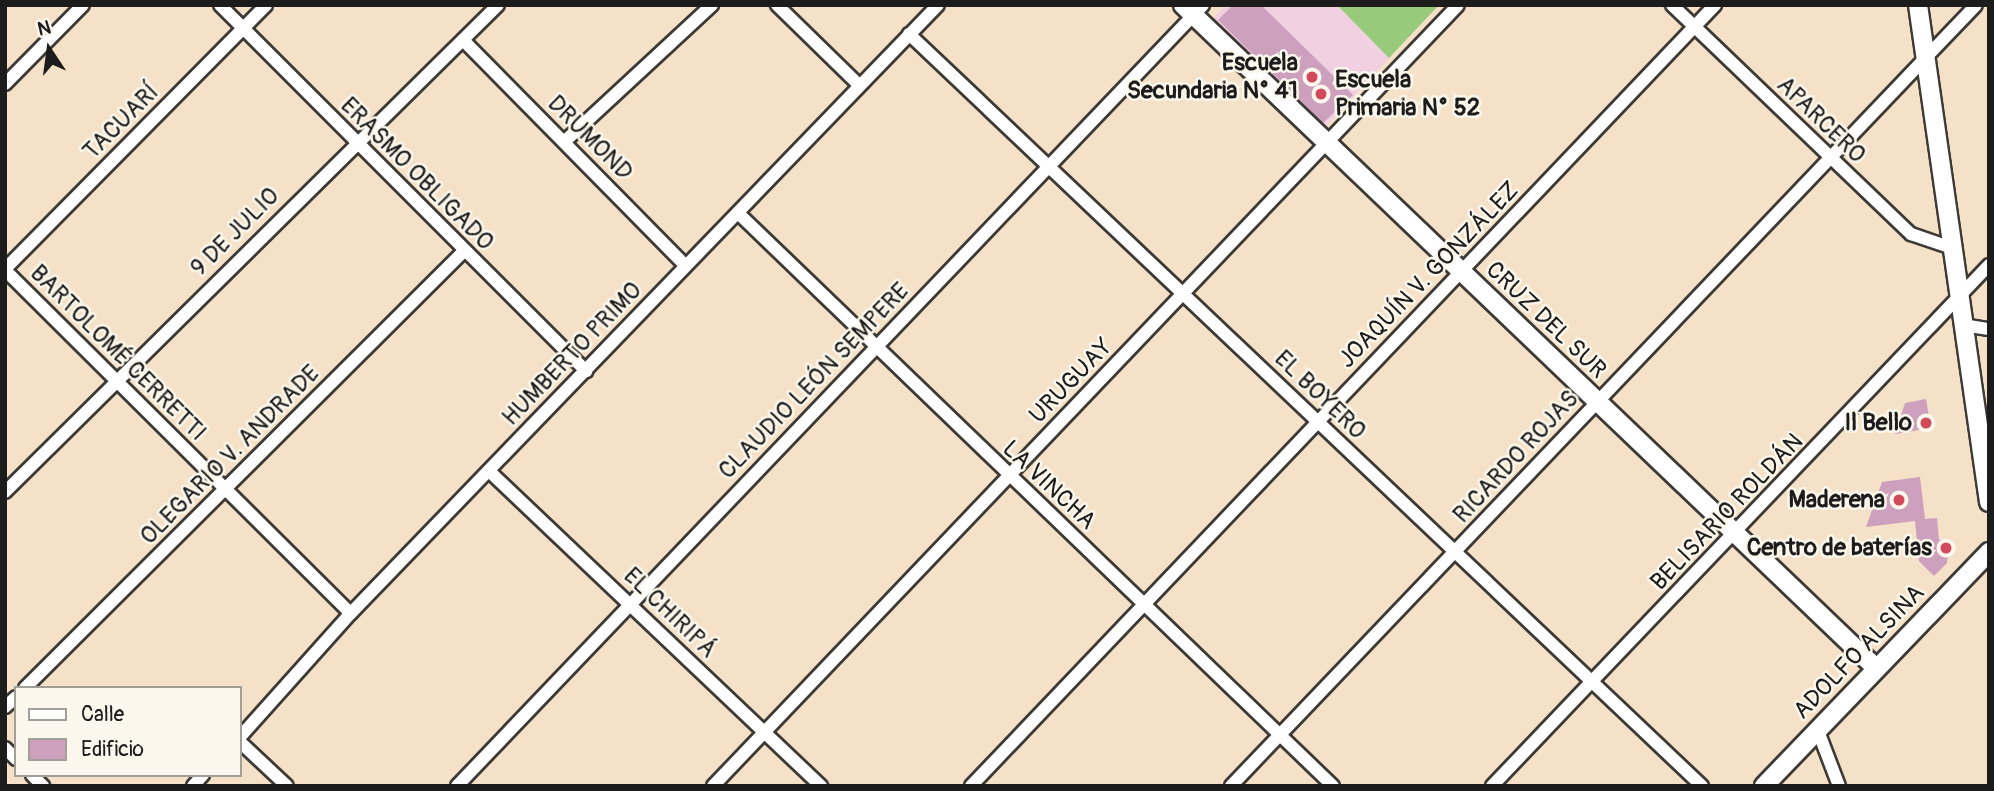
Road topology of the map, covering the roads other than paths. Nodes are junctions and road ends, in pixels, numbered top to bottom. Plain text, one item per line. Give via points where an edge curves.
1 (83, 5) edge
2 (220, 5) edge
3 (267, 5) edge
4 (498, 5) edge
5 (712, 5) edge
6 (777, 5) edge
7 (938, 5) edge
8 (1458, 5) edge
9 (1672, 5) edge
10 (1715, 5) edge
11 (1918, 5) edge
12 (1976, 5) edge
13 (1193, 8) edge
14 (1694, 27) junction
15 (243, 28) junction
16 (909, 34) junction
17 (463, 40) junction
18 (1925, 59) junction
19 (5, 84) edge
20 (859, 85) junction
21 (355, 141) junction
22 (564, 142) junction
23 (1326, 144) junction
24 (1830, 158) junction
25 (1051, 164) junction
26 (738, 214) junction
27 (1952, 248) junction
28 (464, 251) junction
29 (1989, 265) edge
30 (686, 266) junction
31 (5, 269) edge
32 (1461, 272) junction
33 (1184, 294) junction
34 (1959, 296) junction
35 (1963, 325) junction
36 (1989, 329) edge
37 (875, 348) junction
38 (586, 371) junction
39 (116, 381) junction
40 (1596, 403) junction
41 (1318, 423) junction
42 (489, 471) junction
43 (1009, 476) junction
44 (226, 489) junction
45 (5, 492) edge
46 (1989, 502) edge
47 (1735, 535) junction
48 (1456, 552) junction
49 (1989, 552) edge
50 (1144, 603) junction
51 (630, 604) junction
52 (351, 613) junction
53 (1876, 668) junction
54 (1594, 680) junction
55 (27, 686) edge
56 (1818, 731) junction
57 (764, 732) junction
58 (1279, 735) junction
59 (242, 737) edge
60 (242, 741) edge
61 (287, 786) edge
62 (457, 786) edge
63 (713, 786) edge
64 (821, 786) edge
65 (971, 786) edge
66 (1231, 786) edge
67 (1333, 786) edge
68 (1492, 786) edge
69 (1702, 786) edge
70 (1763, 786) edge
71 (1839, 786) edge

1 - 19 street
2 - 15 street, ERASMO OBLIGADO
3 - 15 street, TACUARÍ
4 - 17 street, 9 DE JULIO
5 - 22 street
6 - 20 street
7 - 16 street, HUMBERTO PRIMO
8 - 23 street, URUGUAY
9 - 14 street, APARCERO
10 - 14 street, JOAQUÍN V. GONZÁLEZ
11 - 18 street
12 - 18 street, RICARDO ROJAS
13 - 23 street, CRUZ DEL SUR
13 - 25 street, CLAUDIO LEÓN SEMPERE
14 - 24 street, APARCERO
14 - 32 street, JOAQUÍN V. GONZÁLEZ
15 - 21 street, ERASMO OBLIGADO
15 - 31 street, TACUARÍ
16 - 20 street, HUMBERTO PRIMO
16 - 25 street, EL BOYERO
17 - 21 street, 9 DE JULIO
17 - 22 street, DRUMOND
18 - 24 street, RICARDO ROJAS
18 - 27 street
20 - 26 street, HUMBERTO PRIMO
21 - 28 street, ERASMO OBLIGADO
21 - 39 street, 9 DE JULIO
22 - 30 street, DRUMOND
23 - 32 street, CRUZ DEL SUR
23 - 33 street, URUGUAY
24 - 27 street, APARCERO via 1922,243
24 - 40 street, RICARDO ROJAS
25 - 33 street, EL BOYERO
25 - 37 street, CLAUDIO LEÓN SEMPERE
26 - 30 street, HUMBERTO PRIMO
26 - 37 street, LA VINCHA
27 - 34 street
28 - 38 street, ERASMO OBLIGADO
28 - 44 street, OLEGARIO V. ANDRADE
29 - 34 street, BELISARIO ROLDÁN
30 - 38 street, HUMBERTO PRIMO
31 - 39 street, BARTOLOMÉ CERRETTI
32 - 40 street, CRUZ DEL SUR
32 - 41 street, JOAQUÍN V. GONZÁLEZ
33 - 41 street, EL BOYERO
33 - 43 street, URUGUAY
34 - 35 street
34 - 47 street, BELISARIO ROLDÁN
35 - 36 street
35 - 46 street
37 - 43 street, LA VINCHA
37 - 51 street, CLAUDIO LEÓN SEMPERE
38 - 42 street, HUMBERTO PRIMO
39 - 44 street, BARTOLOMÉ CERRETTI
39 - 45 street, 9 DE JULIO
40 - 47 street, CRUZ DEL SUR
40 - 48 street, RICARDO ROJAS
41 - 48 street, EL BOYERO
41 - 50 street, JOAQUÍN V. GONZÁLEZ
42 - 51 street, EL CHIRIPÁ
42 - 52 street, HUMBERTO PRIMO
43 - 50 street, LA VINCHA
43 - 57 street, URUGUAY
44 - 52 street, BARTOLOMÉ CERRETTI
44 - 55 street, OLEGARIO V. ANDRADE
47 - 53 street, CRUZ DEL SUR
47 - 54 street, BELISARIO ROLDÁN
48 - 54 street, EL BOYERO
48 - 58 street, RICARDO ROJAS
49 - 53 street, ADOLFO ALSINA
50 - 58 street, LA VINCHA
50 - 65 street, JOAQUÍN V. GONZÁLEZ
51 - 57 street, EL CHIRIPÁ
51 - 62 street, CLAUDIO LEÓN SEMPERE
52 - 59 street, HUMBERTO PRIMO
53 - 56 street, ADOLFO ALSINA
54 - 68 street, BELISARIO ROLDÁN
54 - 69 street, EL BOYERO
56 - 70 street, ADOLFO ALSINA
56 - 71 street
57 - 63 street, URUGUAY
57 - 64 street, EL CHIRIPÁ
58 - 66 street, RICARDO ROJAS
58 - 67 street, LA VINCHA
60 - 61 street

